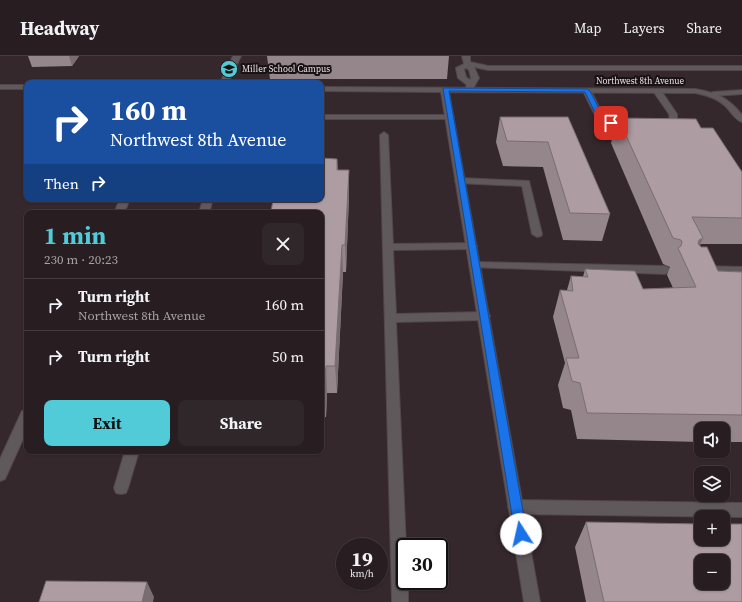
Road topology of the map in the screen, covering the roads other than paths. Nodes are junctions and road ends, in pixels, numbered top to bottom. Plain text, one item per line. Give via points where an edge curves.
1 (237, 56) edge
2 (467, 61) edge
3 (742, 68) edge
4 (225, 80) edge
5 (0, 87) edge
6 (24, 87) edge
7 (469, 87) junction
8 (324, 89) edge
9 (445, 90) junction
10 (587, 91) junction
11 (657, 91) junction
12 (742, 92) edge
13 (713, 94) junction
14 (324, 117) edge
15 (450, 117) junction
16 (742, 120) edge
17 (640, 125) edge
18 (654, 125) edge
19 (384, 135) dead end
20 (460, 181) junction
21 (537, 234) dead end
22 (472, 246) junction
23 (387, 247) junction
24 (475, 265) junction
25 (665, 270) dead end
26 (693, 270) edge
27 (742, 271) edge
28 (484, 316) junction
29 (390, 318) junction
30 (24, 422) edge
31 (131, 454) edge
32 (0, 475) edge
33 (121, 488) dead end
34 (516, 507) junction
35 (742, 510) edge
36 (400, 602) edge
37 (532, 602) edge

1 - 4 street
2 - 3 street via 488,68
2 - 7 street via 460,68 462,78
5 - 6 street
7 - 9 street, Northwest 8th Avenue
7 - 10 street, Northwest 8th Avenue
8 - 9 street, Northwest 8th Avenue
9 - 15 street
10 - 11 street, Northwest 8th Avenue
10 - 17 street via 601,119 611,123
11 - 13 street, Northwest 8th Avenue via 695,91
11 - 18 street via 673,114 674,123 667,126
12 - 13 street, Northwest 8th Avenue
13 - 16 street via 730,105
14 - 15 street
15 - 20 street
19 - 23 street
20 - 21 street via 526,183
20 - 22 street
22 - 23 street
22 - 24 street
23 - 29 street
24 - 25 street
24 - 28 street
26 - 27 street
28 - 29 street
28 - 34 street
29 - 36 street
30 - 32 street
31 - 33 street
34 - 35 street
34 - 37 street

